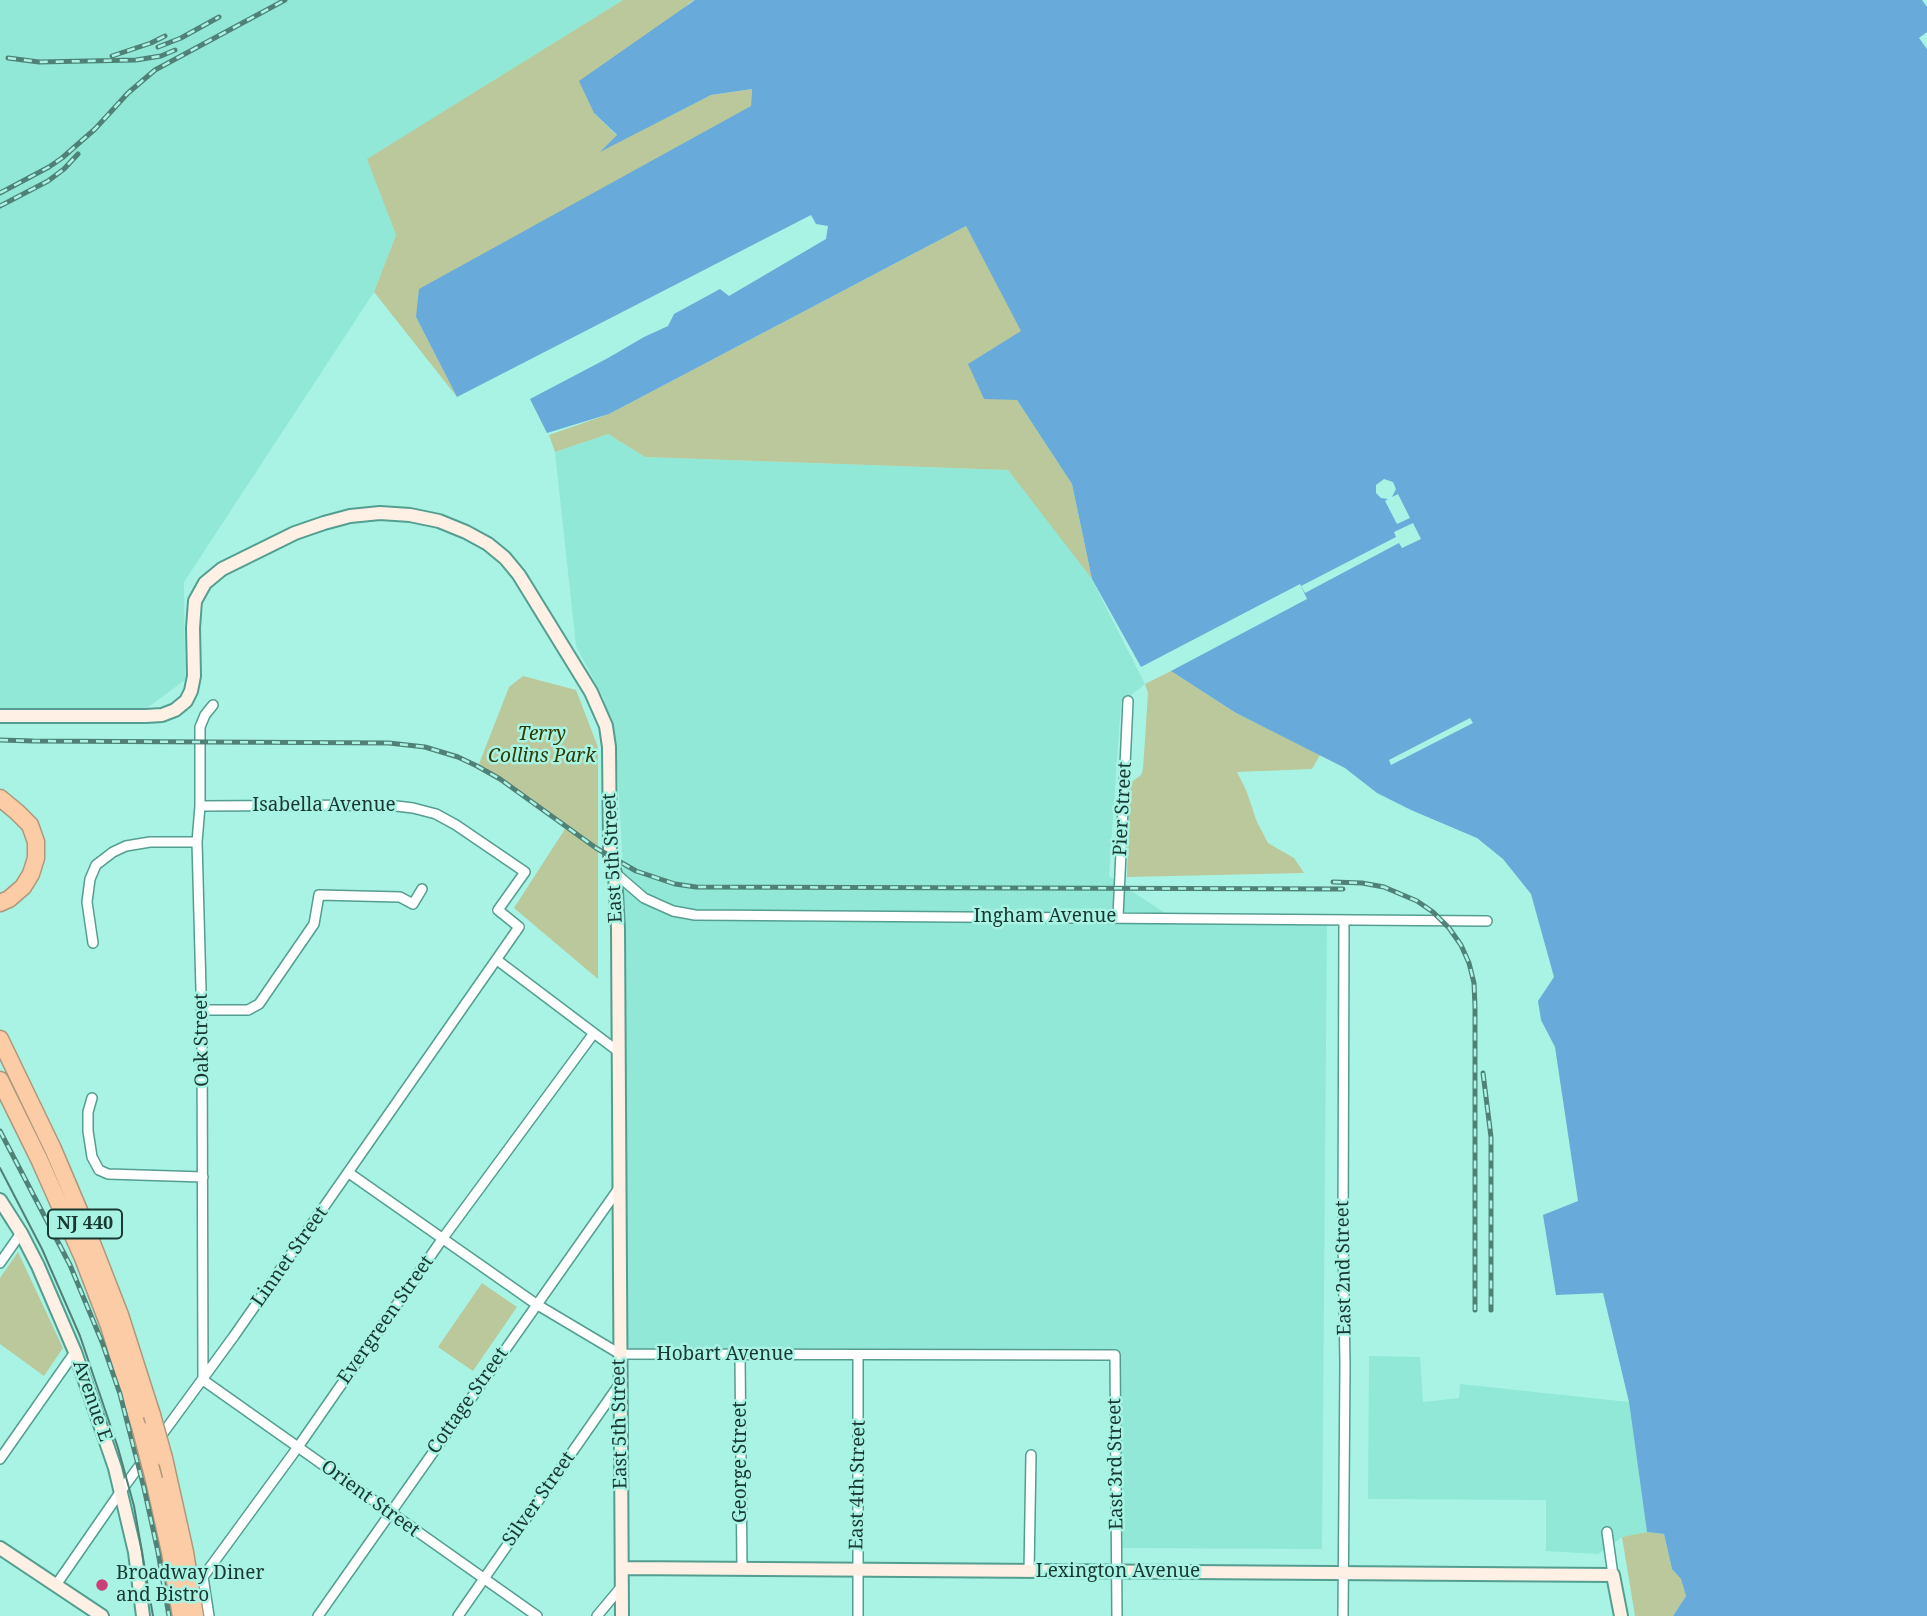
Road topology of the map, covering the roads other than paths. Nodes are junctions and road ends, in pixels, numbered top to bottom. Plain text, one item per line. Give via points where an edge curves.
1 (1128, 701) dead end
2 (213, 705) dead end
3 (0, 716) edge
4 (0, 798) edge
5 (200, 806) junction
6 (197, 842) junction
7 (615, 873) junction
8 (422, 889) dead end
9 (0, 903) edge
10 (1118, 917) junction
11 (1344, 920) junction
12 (1487, 920) dead end
13 (519, 927) joint
14 (93, 943) dead end
15 (497, 960) junction
16 (202, 1010) junction
17 (594, 1033) junction
18 (0, 1039) edge
19 (619, 1052) junction
20 (0, 1080) edge
21 (92, 1098) dead end
22 (349, 1173) junction
23 (202, 1177) junction
24 (620, 1188) junction
25 (0, 1200) edge
26 (21, 1233) junction
27 (443, 1238) junction
28 (0, 1263) edge
29 (536, 1304) junction
30 (75, 1352) junction
31 (620, 1354) junction
32 (740, 1355) junction
33 (858, 1355) junction
34 (1115, 1355) joint
35 (203, 1380) junction
36 (621, 1381) junction
37 (298, 1447) junction
38 (1031, 1455) dead end
39 (0, 1459) edge
40 (121, 1491) junction
41 (389, 1513) junction
42 (1607, 1532) dead end
43 (0, 1549) edge
44 (622, 1568) junction
45 (741, 1569) junction
46 (858, 1571) junction
47 (1029, 1572) junction
48 (1117, 1572) junction
49 (1343, 1573) junction
50 (1613, 1575) junction
51 (484, 1579) junction
52 (56, 1585) junction
53 (622, 1586) junction
54 (102, 1616) edge
55 (143, 1616) edge
56 (181, 1616) edge
57 (195, 1616) edge
58 (209, 1616) edge
59 (318, 1616) edge
60 (458, 1616) edge
61 (537, 1616) edge
62 (597, 1616) edge
63 (622, 1616) edge
64 (858, 1616) edge
65 (1117, 1616) edge
66 (1343, 1616) edge
67 (1621, 1616) edge

1 - 10 street, Pier Street
2 - 5 street, Oak Street via 200,727
3 - 7 street, East 5th Street via 146,716 174,710 186,701 194,676 195,601 205,583 222,569 295,533 350,516 380,513 439,521 486,543 505,558 592,692 609,747 610,857
4 - 9 highway via 30,825 36,842 31,874 23,887
5 - 6 street, Oak Street
5 - 13 street, Isabella Avenue via 388,805 436,814 525,872 498,910
6 - 14 street via 126,846 96,865 87,902
6 - 16 street, Oak Street
7 - 10 street, Ingham Avenue via 644,898 695,915
7 - 19 street, East 5th Street
8 - 16 street via 413,905 400,897 319,895 314,924 259,1004 248,1010
10 - 11 street, Ingham Avenue
11 - 12 street, Ingham Avenue
11 - 49 street, East 2nd Street
13 - 15 street, Linnet Street
15 - 17 street
15 - 22 street, Linnet Street
16 - 23 street, Oak Street
17 - 19 street
17 - 27 street, Evergreen Street
18 - 57 highway, NJ 440, bridge via 53,1149 124,1327 164,1458
19 - 24 street, East 5th Street
20 - 56 highway, NJ 440, bridge via 83,1258 109,1326 154,1480
21 - 23 street via 88,1131 99,1170
22 - 27 street
22 - 35 street, Linnet Street
23 - 35 street, Oak Street
24 - 29 street, Cottage Street
24 - 31 street, East 5th Street
25 - 26 street, Avenue E
26 - 28 street
26 - 30 street, Avenue E
27 - 29 street
27 - 37 street, Evergreen Street
29 - 31 street
29 - 41 street, Cottage Street
30 - 39 street
30 - 40 street, Avenue E
31 - 32 street, Hobart Avenue
31 - 36 street, East 5th Street
32 - 33 street, Hobart Avenue
32 - 45 street, George Street
33 - 34 street, Hobart Avenue
33 - 46 street, East 4th Street
34 - 48 street, East 3rd Street
35 - 37 street, Orient Street
35 - 40 street, Linnet Street
36 - 44 street, East 5th Street
36 - 51 street, Silver Street
37 - 41 street, Orient Street
37 - 58 street, Evergreen Street via 203,1577
38 - 47 street
40 - 52 street, Linnet Street
40 - 55 street, Avenue E
41 - 51 street, Orient Street
41 - 59 street, Cottage Street
42 - 50 street
43 - 52 street
44 - 45 street, Lexington Avenue
44 - 53 street, East 5th Street
45 - 46 street, Lexington Avenue
46 - 47 street, Lexington Avenue
46 - 64 street, East 4th Street
47 - 48 street, Lexington Avenue
48 - 49 street, Lexington Avenue
48 - 65 street, East 3rd Street
49 - 50 street, Lexington Avenue
49 - 66 street, East 2nd Street
50 - 67 street
51 - 60 street, Silver Street
51 - 61 street, Orient Street
52 - 54 street
53 - 62 street
53 - 63 street, East 5th Street

